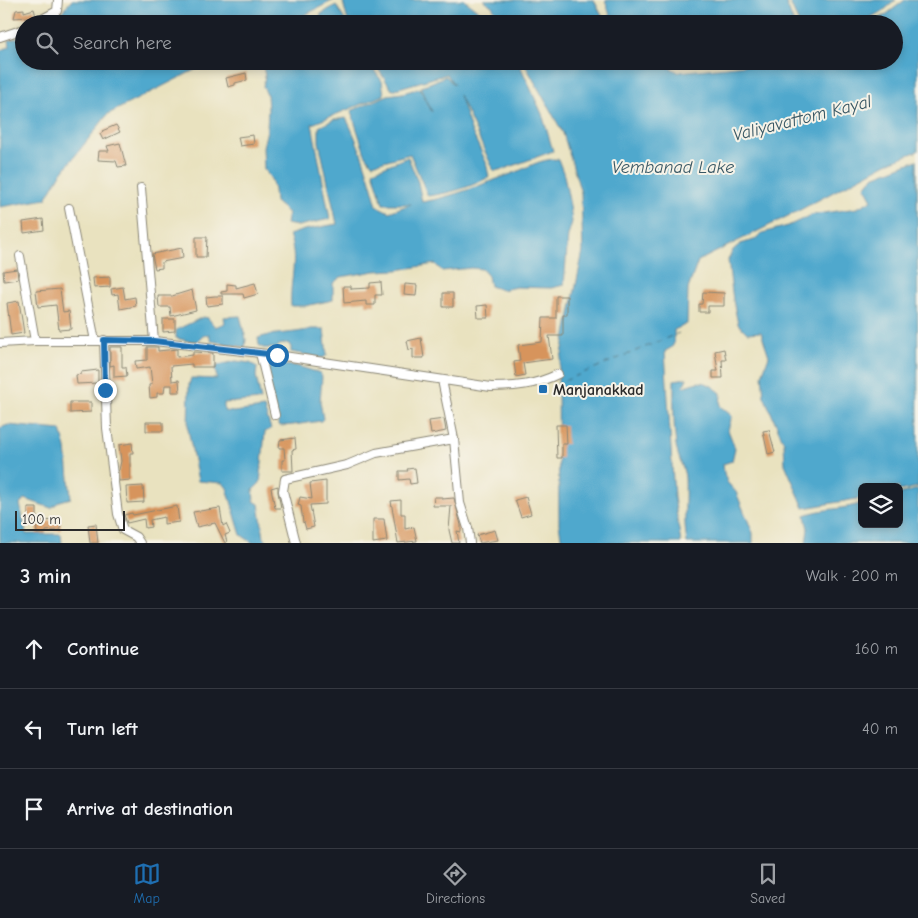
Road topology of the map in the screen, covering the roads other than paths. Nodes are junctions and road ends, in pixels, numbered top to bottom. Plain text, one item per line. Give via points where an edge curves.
1 (58, 0) edge
2 (48, 15) edge
3 (15, 32) edge
4 (0, 37) edge
5 (141, 188) dead end
6 (69, 208) dead end
7 (20, 256) dead end
8 (35, 340) junction
9 (104, 340) junction
10 (96, 341) junction
11 (154, 341) junction
12 (0, 343) edge
13 (260, 353) junction
14 (558, 374) dead end
15 (442, 380) junction
16 (275, 414) dead end
17 (454, 439) junction
18 (140, 543) edge
19 (296, 543) edge
20 (470, 543) edge

1 - 2 street via 57,10
3 - 4 street
5 - 11 street
6 - 10 street
7 - 8 street
8 - 10 street
8 - 12 street
9 - 10 street
9 - 11 street
9 - 18 street via 107,428 118,514 123,530
11 - 13 street
13 - 15 street
13 - 16 street
14 - 15 street via 533,384 511,387
15 - 17 street
17 - 19 street via 376,453 346,465 285,478 283,491
17 - 20 street via 459,495

